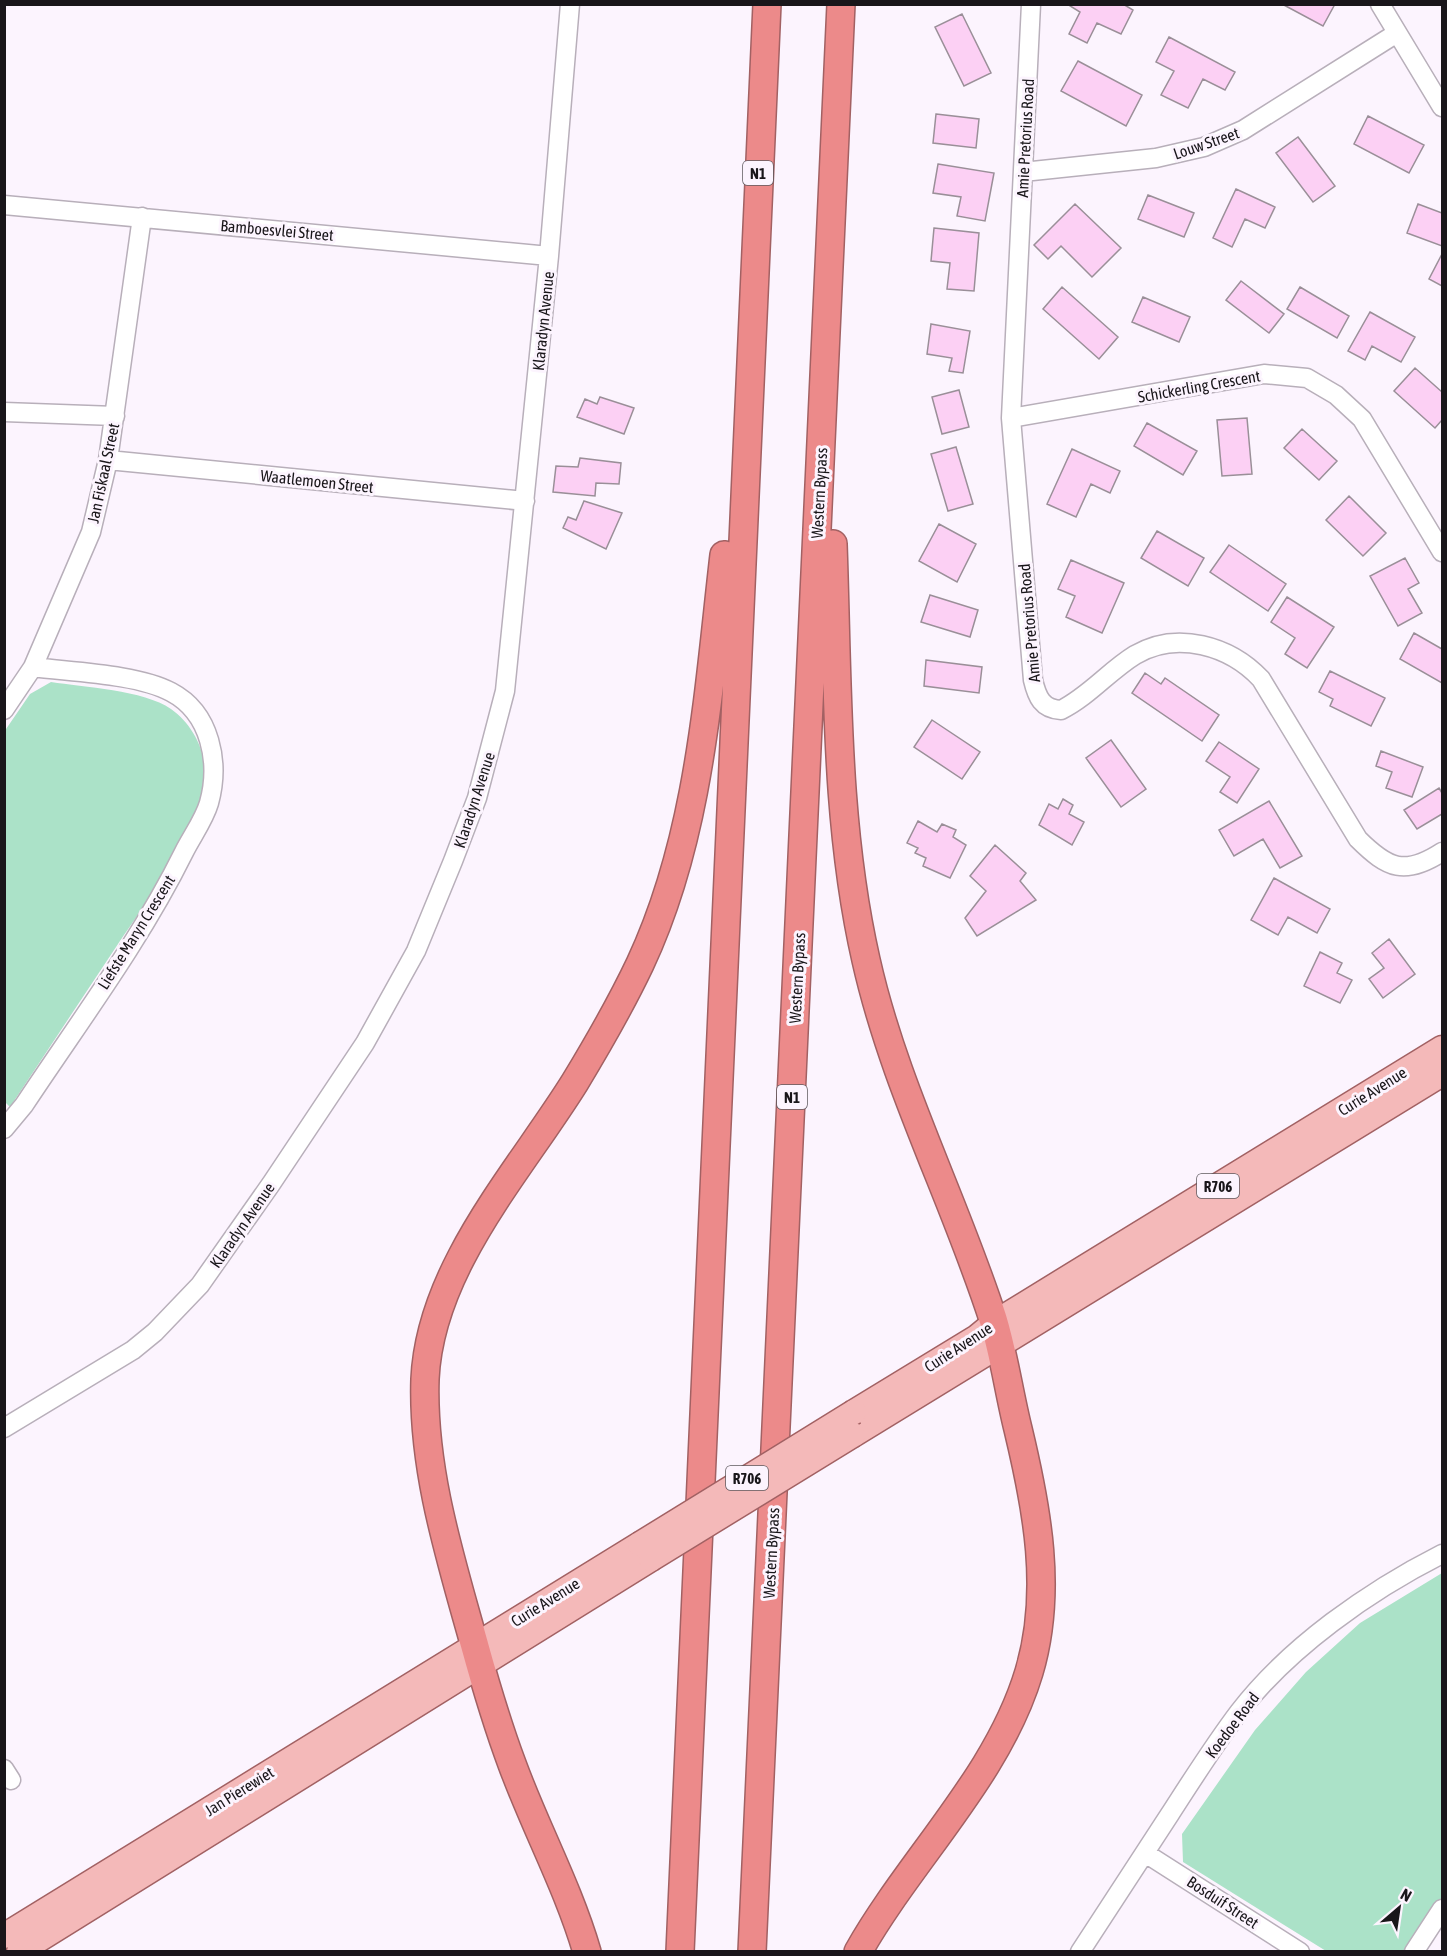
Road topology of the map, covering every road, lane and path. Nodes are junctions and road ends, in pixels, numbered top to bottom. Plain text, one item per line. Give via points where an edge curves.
1 (570, 4) edge
2 (767, 4) edge
3 (841, 4) edge
4 (1031, 4) edge
5 (1380, 4) edge
6 (1398, 33) junction
7 (1443, 107) edge
8 (1023, 172) junction
9 (4, 205) edge
10 (142, 217) junction
11 (549, 256) junction
12 (750, 342) junction
13 (4, 412) edge
14 (115, 416) junction
15 (1011, 418) junction
16 (822, 423) junction
17 (108, 460) junction
18 (525, 501) junction
19 (1443, 552) edge
20 (33, 667) junction
21 (4, 710) edge
22 (1443, 852) edge
23 (1443, 1048) edge
24 (1443, 1074) edge
25 (4, 1129) edge
26 (996, 1334) junction
27 (4, 1428) edge
28 (1443, 1554) edge
29 (477, 1655) junction
30 (1145, 1853) junction
31 (1443, 1909) edge
32 (4, 1936) edge
33 (19, 1952) edge
34 (587, 1952) edge
35 (680, 1952) edge
36 (752, 1952) edge
37 (858, 1952) edge
38 (1080, 1952) edge
39 (1300, 1952) edge
40 (1414, 1952) edge

1 - 11 street, Klaradyn Avenue
2 - 12 highway, N1
3 - 16 highway, Western Bypass / N1
4 - 8 street, Amie Pretorius Road
5 - 6 street
6 - 7 street
6 - 8 street, Louw Street via 1243,130 1204,147 1156,158
8 - 15 street, Amie Pretorius Road
9 - 10 street, Bamboesvlei Street
10 - 11 street, Bamboesvlei Street
10 - 14 street, Jan Fiskaal Street
11 - 18 street, Klaradyn Avenue
12 - 29 highway via 704,730 690,816 666,896 641,963 575,1082 464,1254 450,1279 434,1324 426,1375 426,1428 445,1543
12 - 35 highway, N1
13 - 14 street
14 - 17 street, Jan Fiskaal Street
15 - 19 street, Schickerling Crescent via 1264,374 1306,378 1336,395 1362,419
15 - 22 street, Amie Pretorius Road via 1033,680 1041,702 1061,710 1136,654 1154,648 1188,643 1220,650 1251,668 1261,680 1358,839 1372,854 1388,864 1407,867 1425,863
16 - 26 highway via 833,537 842,804 860,927 889,1043
16 - 36 highway, Western Bypass / N1
17 - 18 street, Waatlemoen Street
17 - 20 street, Jan Fiskaal Street via 91,532
18 - 27 street, Klaradyn Avenue via 505,691 495,736 477,798 411,961 365,1042 200,1285 132,1350
20 - 21 street, Jan Fiskaal Street
20 - 25 street, Liefste Maryn Crescent via 137,681 170,692 191,707 201,722 210,738 214,766 208,805 165,891 24,1105
23 - 26 main road, Curie Avenue / R706
24 - 26 main road, Curie Avenue / R706
26 - 29 main road, Curie Avenue / R706, bridge
26 - 37 highway via 1029,1473 1041,1562 1041,1600 1030,1670 1003,1733
28 - 30 street, Koedoe Road via 1357,1605 1274,1674 1239,1711
29 - 32 main road, Jan Pierewiet / R706
29 - 33 main road, Jan Pierewiet / R706
29 - 34 highway via 512,1764
30 - 38 street, Koedoe Road
30 - 39 street, Bosduif Street
31 - 40 street

